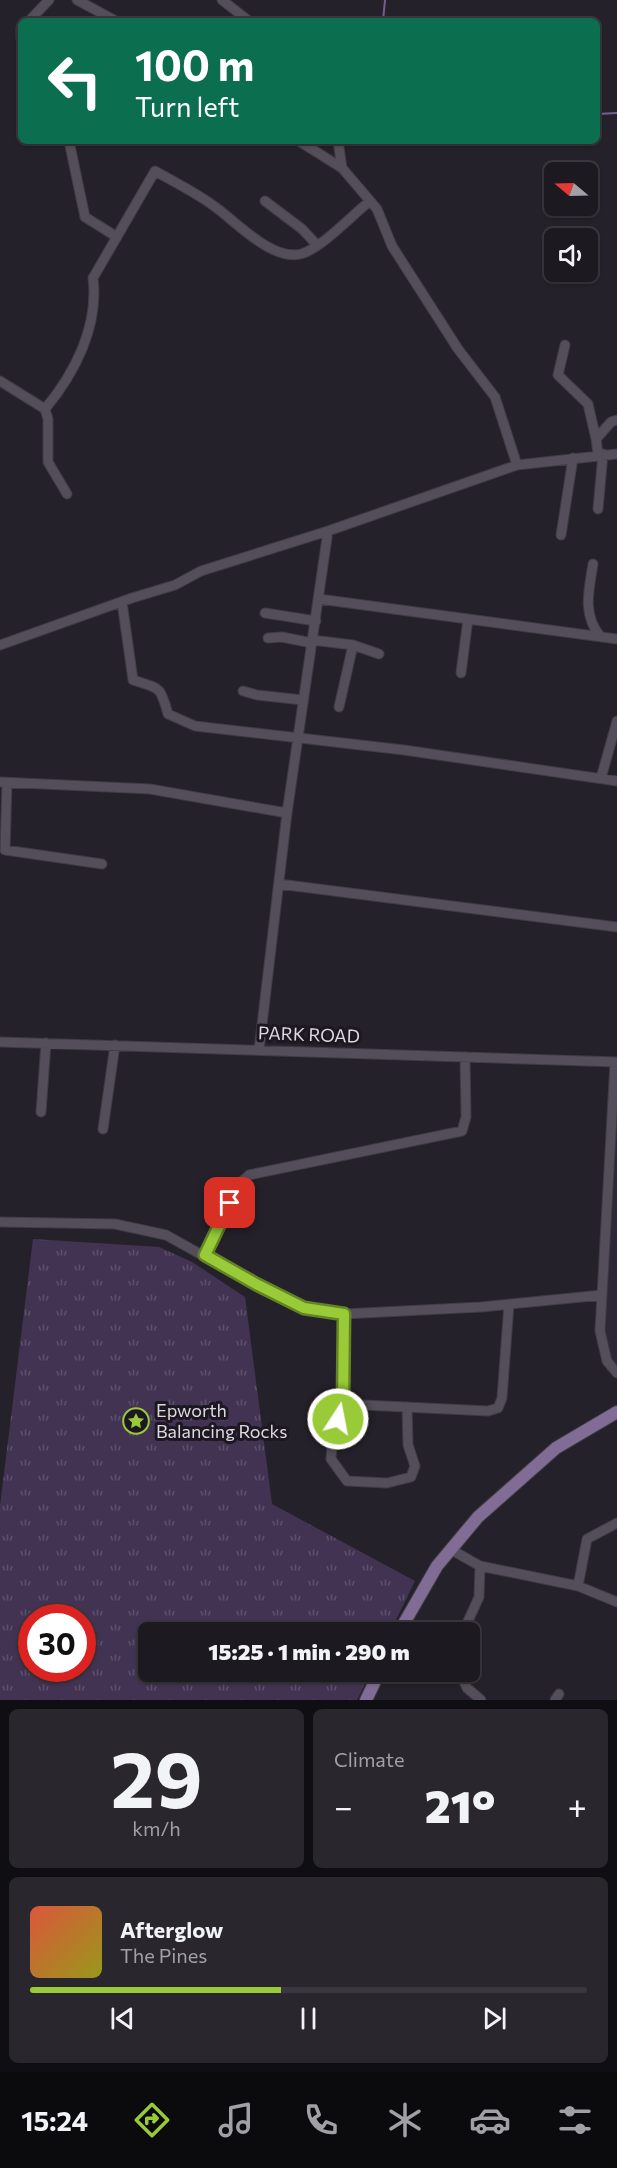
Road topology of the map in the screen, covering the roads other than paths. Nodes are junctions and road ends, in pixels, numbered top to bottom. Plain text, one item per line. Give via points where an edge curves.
1 (48, 0) edge
2 (77, 0) edge
3 (222, 0) edge
4 (32, 18) edge
5 (110, 18) edge
6 (245, 18) edge
7 (70, 144) edge
8 (304, 144) edge
9 (338, 144) edge
10 (342, 168) junction
11 (265, 201) dead end
12 (370, 201) junction
13 (117, 237) junction
14 (317, 245) junction
15 (566, 345) dead end
16 (0, 381) edge
17 (45, 409) junction
18 (617, 420) edge
19 (596, 439) junction
20 (601, 454) junction
21 (617, 454) edge
22 (573, 458) junction
23 (517, 465) junction
24 (67, 494) dead end
25 (598, 509) dead end
26 (328, 531) junction
27 (561, 535) dead end
28 (593, 564) dead end
29 (319, 599) junction
30 (122, 602) junction
31 (265, 613) dead end
32 (468, 619) junction
33 (316, 621) junction
34 (600, 636) junction
35 (268, 638) dead end
36 (617, 639) edge
37 (312, 641) junction
38 (0, 645) edge
39 (354, 645) junction
40 (378, 654) dead end
41 (461, 673) dead end
42 (243, 691) dead end
43 (303, 700) junction
44 (339, 707) dead end
45 (617, 721) edge
46 (297, 739) junction
47 (601, 778) junction
48 (617, 781) edge
49 (4, 782) edge
50 (287, 813) junction
51 (102, 864) dead end
52 (279, 884) junction
53 (617, 927) edge
54 (0, 1042) edge
55 (46, 1042) junction
56 (115, 1045) junction
57 (259, 1050) junction
58 (465, 1057) junction
59 (616, 1062) edge
60 (41, 1112) dead end
61 (103, 1129) dead end
62 (0, 1222) edge
63 (205, 1255) junction
64 (602, 1295) junction
65 (509, 1304) junction
66 (344, 1314) junction
67 (617, 1373) edge
68 (343, 1404) junction
69 (407, 1407) junction
70 (617, 1412) edge
71 (617, 1523) edge
72 (450, 1549) junction
73 (480, 1566) junction
74 (578, 1586) junction
75 (617, 1602) edge
76 (405, 1622) edge
77 (467, 1622) edge
78 (375, 1682) edge
79 (464, 1682) edge
80 (366, 1700) edge
81 (481, 1700) edge

1 - 4 street
2 - 5 street
3 - 6 street
7 - 13 street via 85,217
8 - 10 street
9 - 10 street
10 - 12 street
11 - 14 street
12 - 14 street
12 - 23 street via 425,299 495,396
13 - 14 street via 156,171 218,208 245,232 278,251 298,255
13 - 17 street via 93,278 95,294 82,353
15 - 19 street via 558,375 588,404
16 - 17 street
17 - 24 street via 48,462
18 - 19 street
19 - 20 street
20 - 21 street
20 - 22 street
20 - 25 street
22 - 23 street
22 - 27 street
23 - 26 street
26 - 29 street
26 - 30 street via 201,571 175,585
28 - 34 street via 588,611 590,624
29 - 32 street
29 - 33 street
30 - 38 street
30 - 46 street via 133,680 162,692 168,714 195,726
31 - 33 street
32 - 34 street
32 - 41 street
33 - 37 street
34 - 36 street
35 - 37 street
37 - 39 street
37 - 43 street
39 - 40 street
39 - 44 street
42 - 43 street
43 - 46 street
45 - 47 street
46 - 47 street
46 - 50 street
47 - 48 street
49 - 50 street via 150,789
49 - 51 street via 5,850
50 - 52 street
52 - 53 street
52 - 57 street
54 - 55 street, PARK ROAD
55 - 56 street, PARK ROAD
55 - 60 street
56 - 57 street, PARK ROAD
56 - 61 street
57 - 58 street, PARK ROAD
58 - 59 street, PARK ROAD
58 - 63 street via 466,1117 462,1131 249,1175 238,1185
59 - 64 street
62 - 63 street via 115,1224 166,1235
63 - 66 street via 304,1308
64 - 65 street
64 - 67 street via 601,1342 607,1361
65 - 66 street
65 - 69 street via 498,1408 488,1411
66 - 68 street
68 - 69 street
68 - 69 street via 333,1434 331,1459 347,1481 387,1483 411,1477 415,1466 408,1445
70 - 72 main road via 556,1448 477,1517
71 - 74 street via 587,1539
72 - 73 street
72 - 76 main road
73 - 74 street
73 - 77 street via 478,1597
74 - 75 street
78 - 80 main road
79 - 81 street

